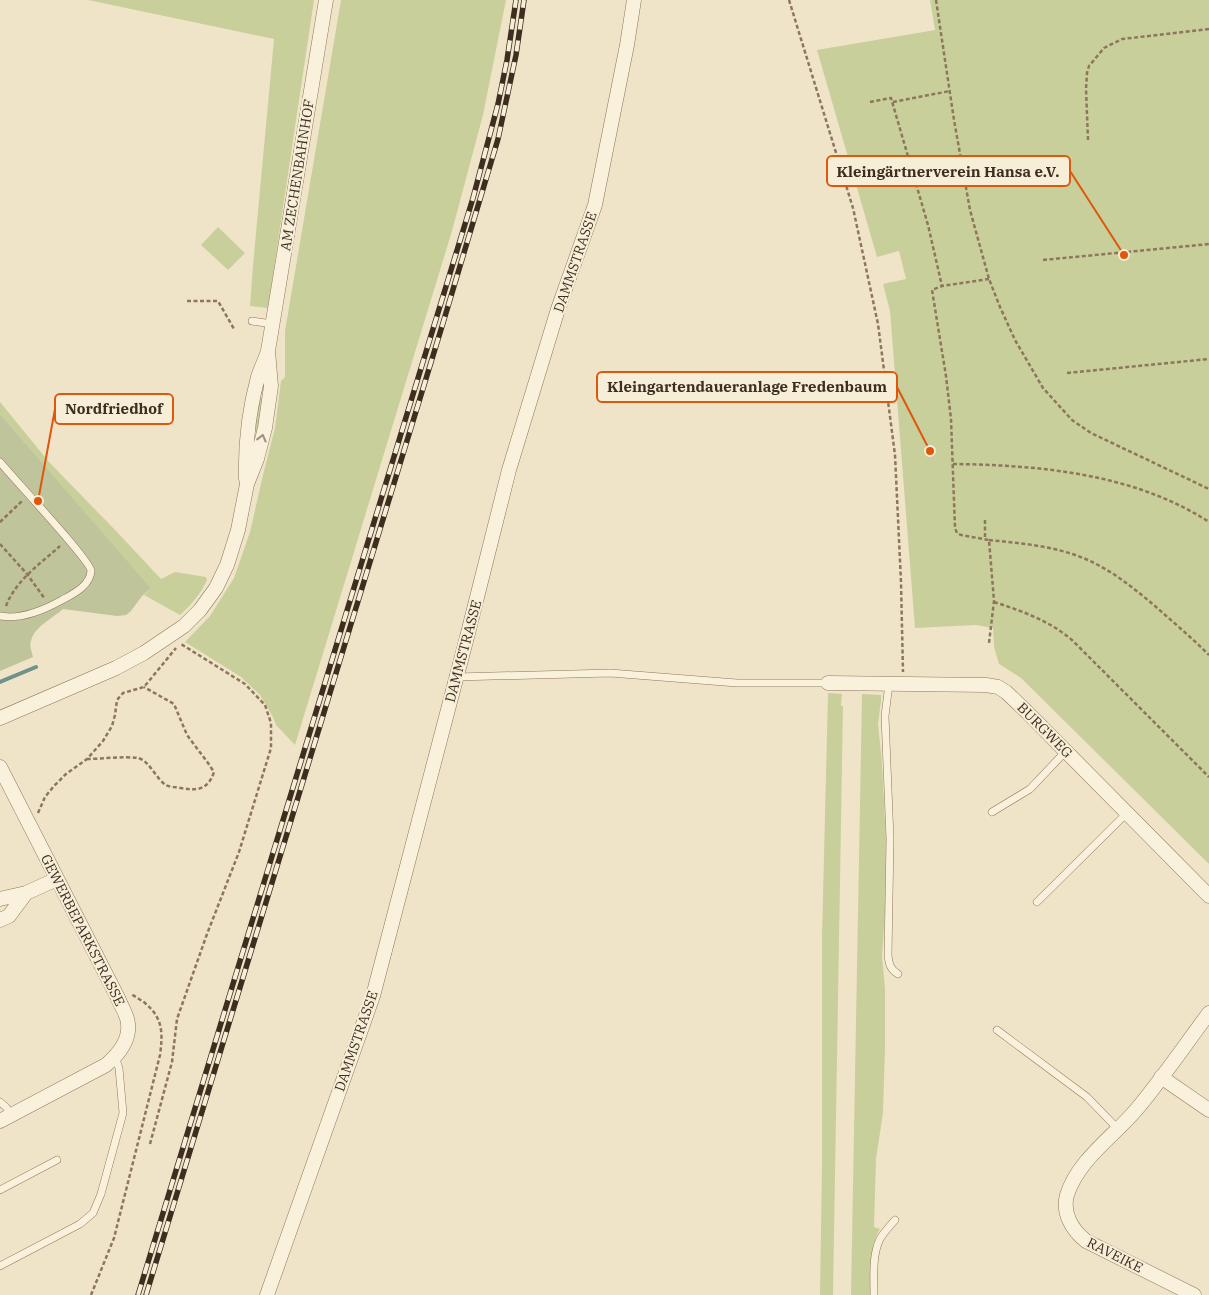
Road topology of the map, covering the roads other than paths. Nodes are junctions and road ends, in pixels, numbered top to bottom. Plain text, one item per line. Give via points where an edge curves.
1 (326, 0) edge
2 (634, 0) edge
3 (252, 321) dead end
4 (272, 324) junction
5 (0, 462) edge
6 (1, 617) edge
7 (457, 677) junction
8 (828, 683) joint
9 (896, 684) junction
10 (0, 718) edge
11 (1066, 751) junction
12 (0, 767) edge
13 (992, 812) dead end
14 (1126, 813) junction
15 (57, 879) junction
16 (26, 893) junction
17 (1209, 896) edge
18 (0, 899) edge
19 (1036, 902) dead end
20 (0, 920) edge
21 (898, 974) dead end
22 (1209, 1013) edge
23 (997, 1030) dead end
24 (115, 1057) junction
25 (1161, 1076) junction
26 (0, 1102) edge
27 (1209, 1110) edge
28 (5, 1118) edge
29 (1118, 1129) junction
30 (57, 1160) dead end
31 (0, 1190) edge
32 (895, 1220) dead end
33 (0, 1266) edge
34 (267, 1295) edge
35 (874, 1295) edge
36 (1194, 1295) edge

1 - 4 street, AM ZECHENBAHNHOF
2 - 7 street, DAMMSTRASSE via 595,206 558,309 509,470
3 - 4 lane
4 - 10 street, AM ZECHENBAHNHOF via 250,415 245,456 246,484 238,530 216,588 184,626 144,653
5 - 6 lane via 68,539 91,571 84,586 51,606 11,618
7 - 8 lane via 610,673 737,683
7 - 34 street, DAMMSTRASSE via 373,996
8 - 9 street, BURGWEG
9 - 11 street, BURGWEG via 998,687
9 - 21 lane via 885,716 890,839 888,955 889,964
11 - 13 lane via 1030,789
11 - 14 street, BURGWEG
12 - 15 street, GEWERBEPARKSTRASSE
14 - 17 street, BURGWEG
14 - 19 lane
15 - 16 street
15 - 24 street, GEWERBEPARKSTRASSE via 128,1023 127,1039
16 - 18 street
16 - 20 street via 8,916
22 - 25 street, RAVEIKE
23 - 29 lane via 1087,1097
24 - 28 street, GEWERBEPARKSTRASSE via 90,1074
24 - 33 lane via 123,1113 101,1194 92,1213 80,1224
25 - 27 street
25 - 29 street, RAVEIKE
26 - 28 lane via 6,1107
29 - 36 street, RAVEIKE via 1080,1169 1068,1194 1068,1219 1086,1241
30 - 31 lane
32 - 35 lane via 876,1249

